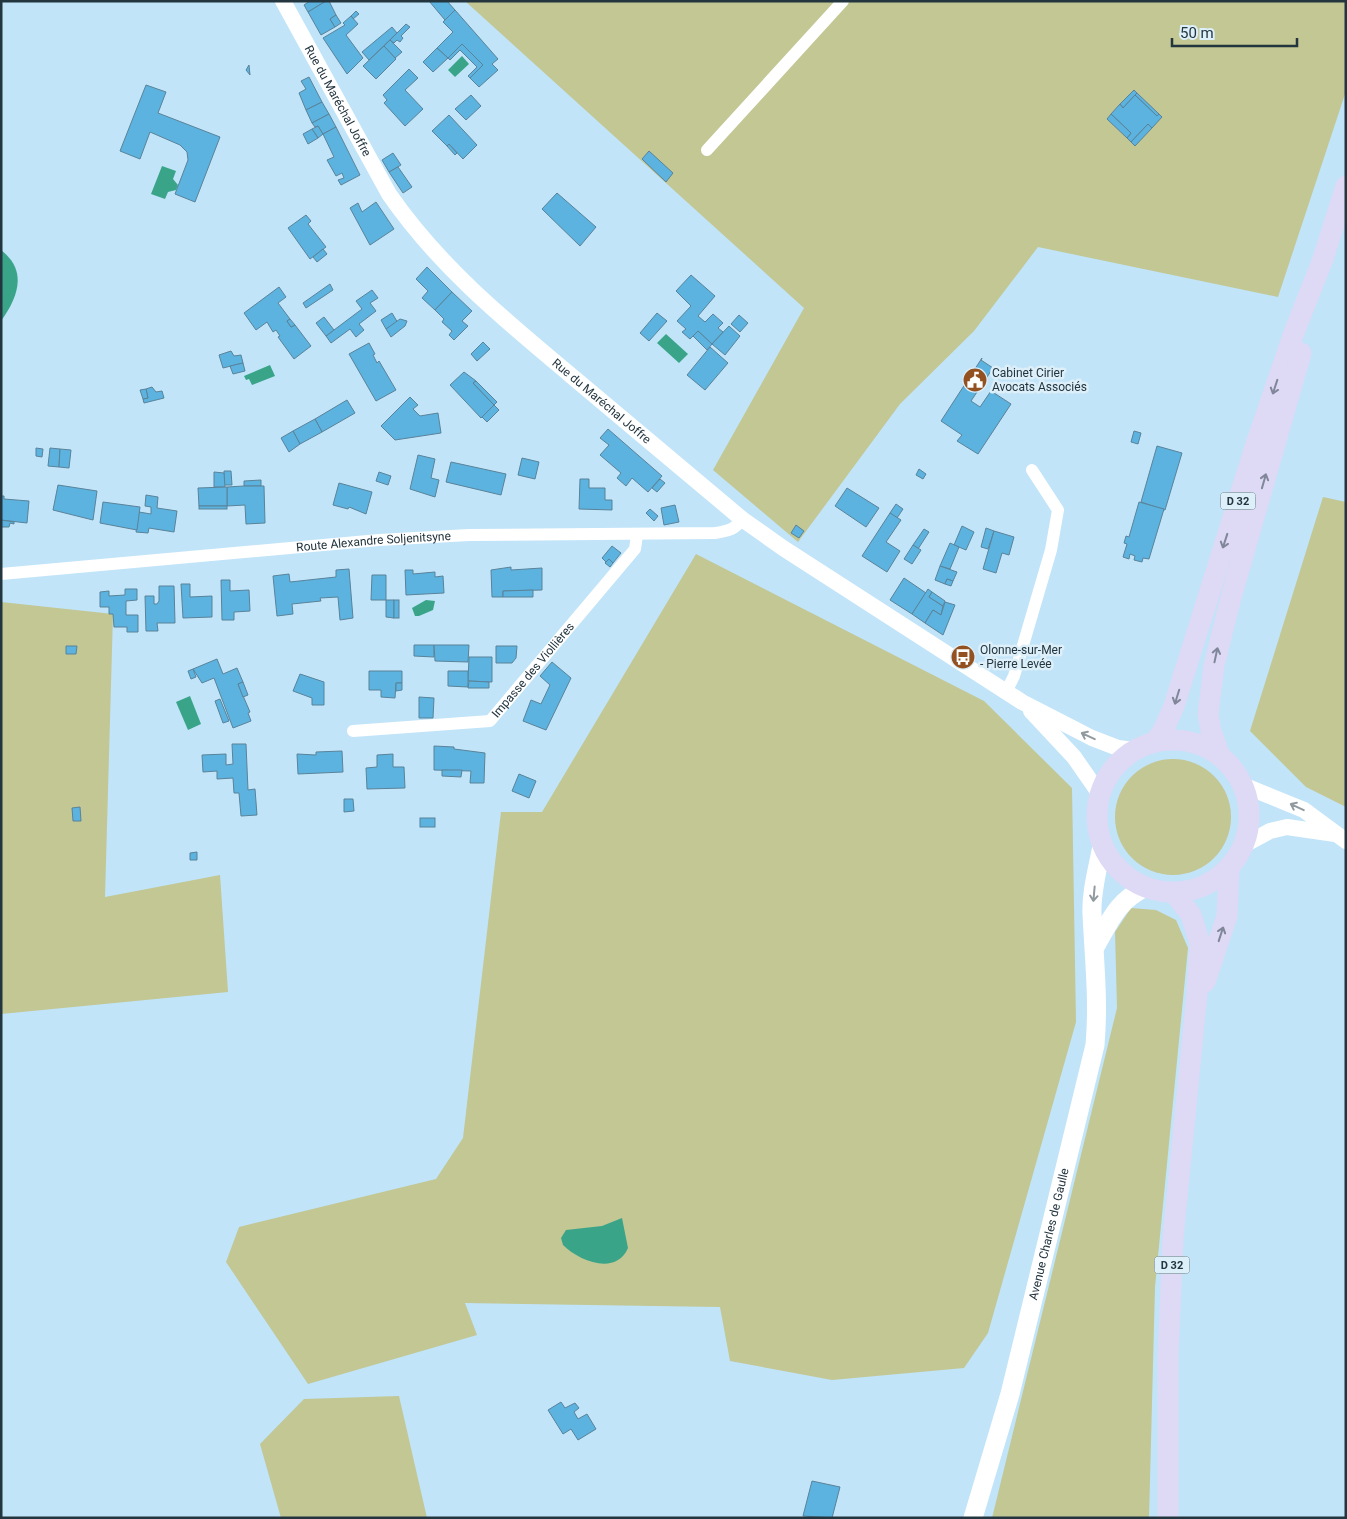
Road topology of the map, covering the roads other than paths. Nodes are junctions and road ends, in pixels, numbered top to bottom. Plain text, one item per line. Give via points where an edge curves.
1 (283, 1) edge
2 (843, 1) edge
3 (707, 150) dead end
4 (1346, 186) edge
5 (1323, 259) junction
6 (1032, 470) dead end
7 (742, 519) junction
8 (638, 535) junction
9 (1, 574) edge
10 (1006, 692) junction
11 (1022, 702) junction
12 (353, 731) dead end
13 (1154, 742) junction
14 (1134, 750) junction
15 (1219, 754) junction
16 (1245, 786) junction
17 (1099, 793) junction
18 (1341, 838) edge
19 (1244, 845) junction
20 (1102, 846) junction
21 (1229, 869) junction
22 (1146, 888) junction
23 (1175, 894) junction
24 (1095, 948) junction
25 (1195, 1014) junction
26 (973, 1518) edge
27 (1168, 1518) edge

1 - 7 street, Rue du Maréchal Joffre via 389,194 445,264 489,307
2 - 3 street
4 - 5 main road, D 32
5 -> 13 main road, D 32 via 1259,435 1174,706 1163,731
15 -> 5 main road, D 32 via 1208,714 1214,666 1307,333
6 - 10 street via 1058,510 1055,534 1014,676
7 - 8 street, Route Alexandre Soljenitsyne via 728,531
7 - 10 street, Rue du Maréchal Joffre
8 - 9 street, Route Alexandre Soljenitsyne via 469,535 389,539
8 - 12 street, Impasse des Viollières via 635,549 490,721
10 - 11 street, Rue du Maréchal Joffre
14 -> 11 street, Rue du Maréchal Joffre via 1092,738
11 - 17 street, Rue du Maréchal Joffre via 1074,757
13 - 14 main road
13 - 15 main road via 1198,745
14 - 17 main road via 1111,768
15 - 16 main road
18 -> 16 street via 1304,810
16 - 19 main road via 1249,806
17 - 20 main road via 1097,831
18 - 19 street via 1287,827 1270,831
19 - 21 main road
20 - 22 main road via 1130,878
20 -> 24 main road, Avenue Charles de Gaulle via 1092,913
21 - 23 main road via 1215,883 1198,891
25 -> 21 main road, D 32 via 1227,916
22 - 23 main road
22 - 24 main road via 1118,906
23 - 25 main road, D 32 via 1191,915 1200,944
24 - 26 main road, Avenue Charles de Gaulle via 1097,1022 1088,1078 1010,1394
25 - 27 main road, D 32 via 1173,1238 1168,1354

